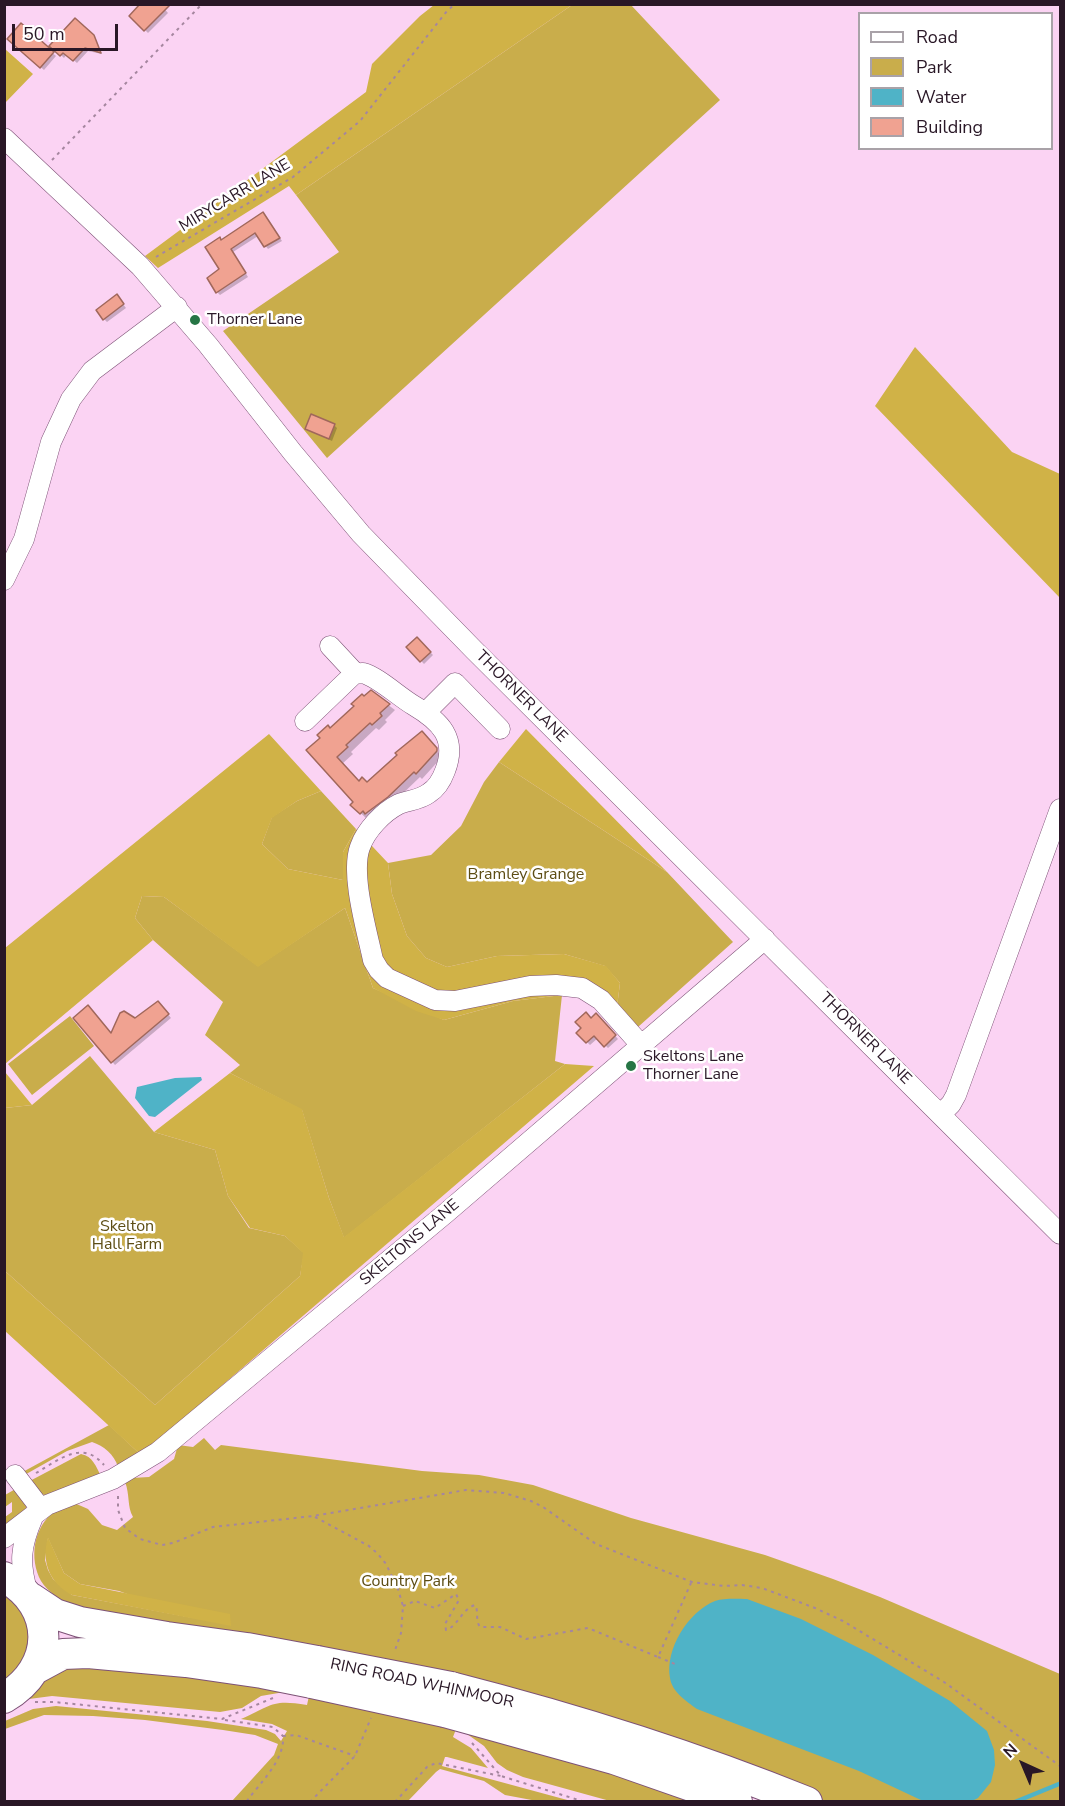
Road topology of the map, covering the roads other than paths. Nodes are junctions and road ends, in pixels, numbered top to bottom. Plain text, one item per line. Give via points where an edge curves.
1 (4, 138) edge
2 (177, 308) junction
3 (4, 580) edge
4 (330, 646) dead end
5 (356, 674) junction
6 (441, 682) dead end
7 (421, 710) junction
8 (305, 721) dead end
9 (500, 729) dead end
10 (1060, 809) edge
11 (765, 939) junction
12 (641, 1045) junction
13 (941, 1114) junction
14 (1060, 1234) edge
15 (18, 1479) road end
16 (38, 1512) junction
17 (4, 1538) edge
18 (21, 1590) edge
19 (37, 1668) junction
20 (314, 1672) junction
21 (4, 1698) edge
22 (448, 1699) junction
23 (737, 1802) edge
24 (807, 1802) edge

1 - 2 street, THORNER LANE via 140,266
2 - 3 street via 92,371 72,399 51,442 24,540
2 - 11 street, THORNER LANE via 361,534
4 - 5 street
5 - 7 street via 368,674
5 - 8 street
6 - 7 street
7 - 9 street via 455,683
7 - 12 street via 440,726 449,743 443,777 429,794 400,804 384,815 364,838 357,858 357,878 373,960 379,970 425,997 445,1002 530,986 582,988 601,1000
10 - 13 street via 956,1095
11 - 12 street, SKELTONS LANE
11 - 13 street, THORNER LANE
12 - 16 street, SKELTONS LANE via 158,1452 113,1479 57,1500
13 - 14 street, THORNER LANE
15 - 16 street
16 - 17 street, SKELTONS LANE
16 - 18 street via 22,1550
18 - 19 highway via 40,1614 42,1652
18 - 20 highway, RING ROAD WHINMOOR via 55,1614 80,1622 247,1647
19 - 20 highway, RING ROAD WHINMOOR via 63,1654 88,1653 262,1673
19 - 21 highway
20 - 22 highway, RING ROAD WHINMOOR, bridge
22 - 23 highway, RING ROAD WHINMOOR
22 - 24 highway, RING ROAD WHINMOOR via 525,1706 632,1738

